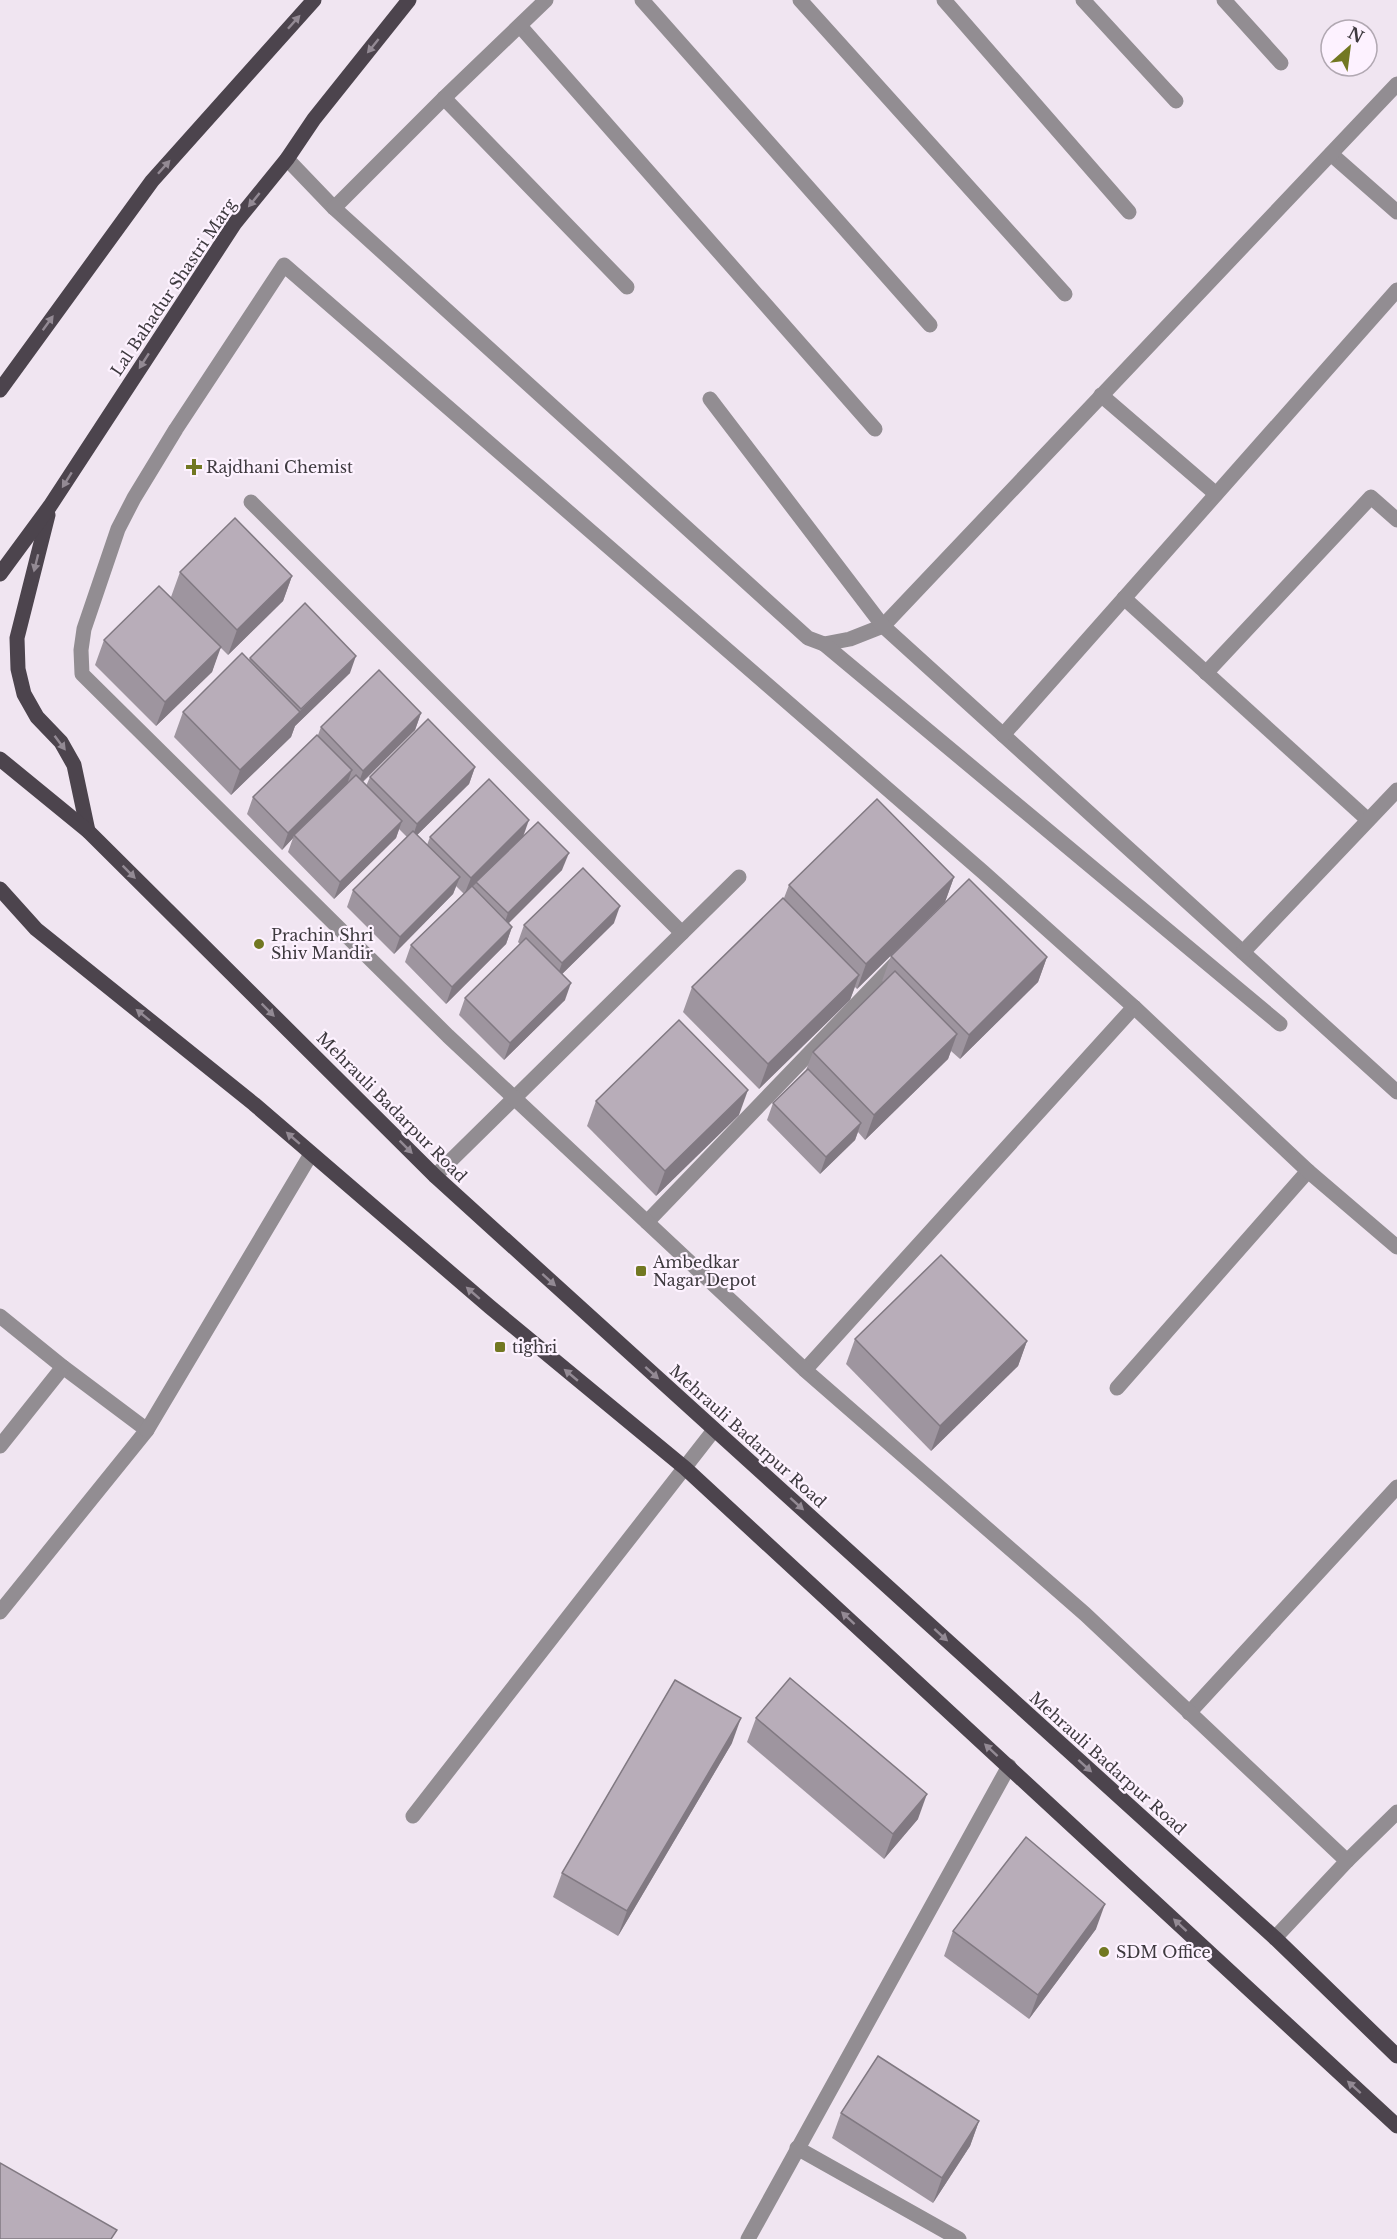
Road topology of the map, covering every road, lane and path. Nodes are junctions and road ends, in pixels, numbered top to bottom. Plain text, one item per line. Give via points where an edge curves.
1 (314, 0) edge
2 (409, 0) edge
3 (546, 0) edge
4 (642, 0) edge
5 (800, 0) edge
6 (944, 0) edge
7 (1083, 0) edge
8 (1224, 0) edge
9 (520, 26) junction
10 (1281, 63) dead end
11 (1397, 84) edge
12 (444, 98) junction
13 (1176, 101) dead end
14 (1331, 154) junction
15 (287, 159) junction
16 (334, 208) junction
17 (1129, 212) dead end
18 (1397, 212) edge
19 (627, 287) dead end
20 (1397, 290) edge
21 (1065, 294) dead end
22 (930, 325) dead end
23 (0, 390) edge
24 (1101, 395) junction
25 (710, 399) dead end
26 (875, 429) dead end
27 (1216, 494) junction
28 (251, 502) dead end
29 (51, 506) junction
30 (1397, 520) edge
31 (0, 574) edge
32 (1124, 598) junction
33 (883, 626) junction
34 (824, 644) junction
35 (1206, 673) junction
36 (1003, 735) junction
37 (0, 759) edge
38 (1397, 790) edge
39 (1368, 820) junction
40 (88, 831) junction
41 (739, 877) dead end
42 (0, 889) edge
43 (682, 933) junction
44 (909, 949) edge
45 (1243, 952) junction
46 (1134, 1008) junction
47 (1280, 1024) dead end
48 (1397, 1092) edge
49 (514, 1098) junction
50 (311, 1154) junction
51 (1308, 1171) junction
52 (435, 1176) junction
53 (647, 1222) junction
54 (1397, 1247) edge
55 (0, 1316) edge
56 (63, 1366) junction
57 (805, 1370) junction
58 (1117, 1388) dead end
59 (147, 1430) junction
60 (714, 1430) junction
61 (0, 1446) edge
62 (685, 1468) junction
63 (1397, 1487) edge
64 (0, 1612) edge
65 (1189, 1713) junction
66 (1009, 1766) junction
67 (1397, 1812) edge
68 (413, 1816) dead end
69 (1347, 1862) junction
70 (1275, 1938) junction
71 (1397, 2056) edge
72 (1397, 2126) edge
73 (797, 2148) junction
74 (748, 2239) edge
75 (959, 2239) edge

23 -> 1 main road via 152,181
2 -> 15 main road, Lal Bahadur Shastri Marg
3 - 9 street
4 - 22 street
5 - 21 street
6 - 17 street
7 - 13 street
8 - 10 street
9 - 12 street
9 - 26 street
11 - 14 street
12 - 16 street
12 - 19 street
14 - 18 street
14 - 24 street
15 - 16 street
15 -> 29 main road, Lal Bahadur Shastri Marg via 235,223
16 - 34 street via 808,638
20 - 27 street
24 - 27 street
24 - 33 street
25 - 33 street
27 - 32 street
28 - 43 street
29 - 31 main road, Lal Bahadur Shastri Marg
29 -> 40 main road via 17,638 18,669 24,694 37,717 61,742 74,765
30 - 35 street via 1371,497
32 - 35 street
32 - 36 street
33 - 34 street
33 - 36 street
34 - 47 street
35 - 39 street
36 - 45 street
37 - 40 main road, Mehrauli Badarpur Road
38 - 39 street
39 - 45 street
40 -> 52 main road, Mehrauli Badarpur Road
41 - 43 street
50 -> 42 main road via 36,929
43 - 49 street
44 - 53 street
45 - 48 street
46 - 49 street via 979,877 284,265 176,429 118,529 84,629 82,674
46 - 51 street
46 - 57 street
49 - 52 street
49 - 53 street
50 - 59 street
62 -> 50 main road
51 - 54 street
51 - 58 street
52 -> 60 main road, Mehrauli Badarpur Road
53 - 57 street
55 - 56 street
56 - 59 street
56 - 61 street
57 - 65 street via 1085,1614
59 - 64 street
60 - 62 street
60 -> 70 main road, Mehrauli Badarpur Road
66 -> 62 main road
62 - 68 street
63 - 65 street
65 - 69 street
72 -> 66 main road
66 - 73 street
67 - 69 street
69 - 70 street
70 - 71 main road, Mehrauli Badarpur Road
73 - 74 street
73 - 75 street

